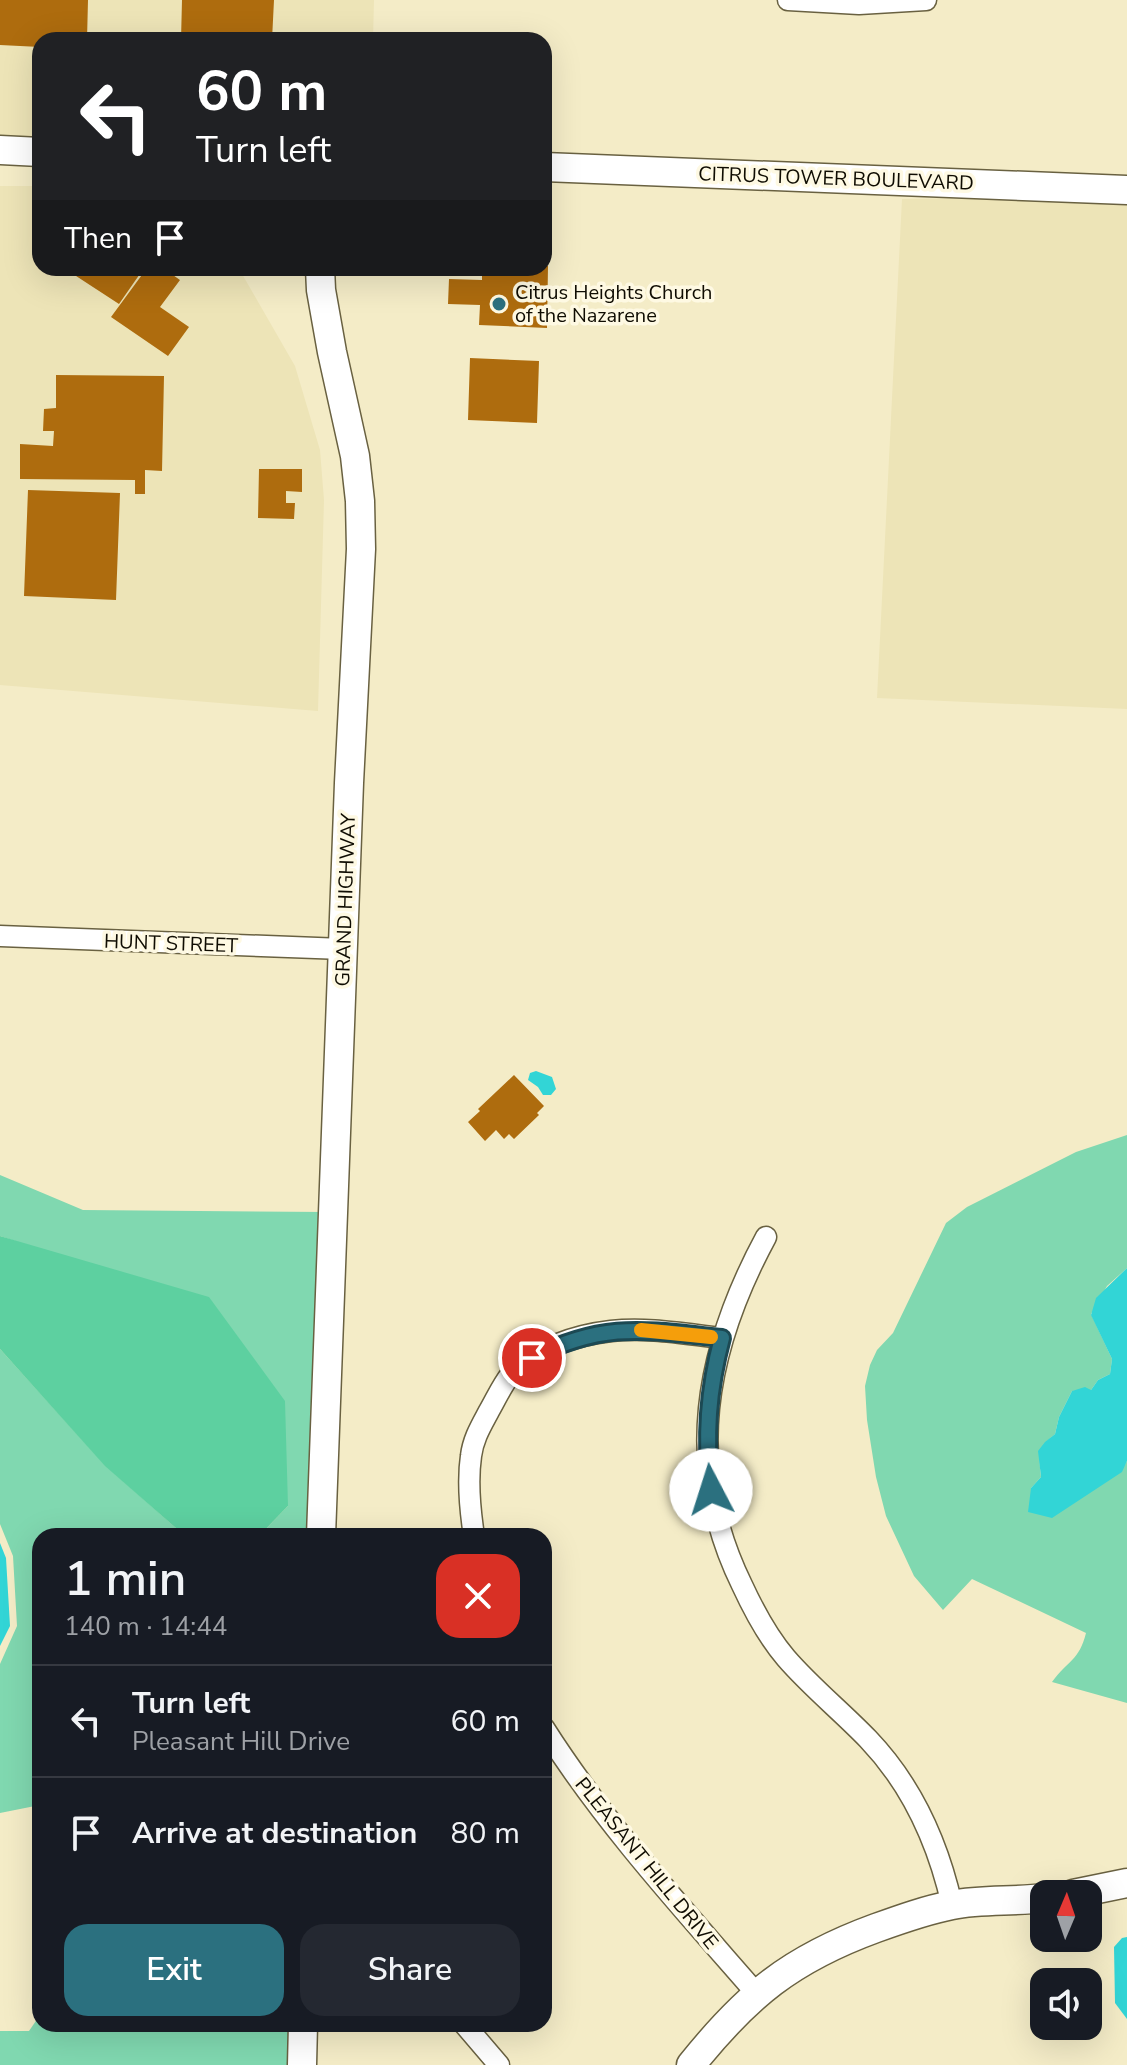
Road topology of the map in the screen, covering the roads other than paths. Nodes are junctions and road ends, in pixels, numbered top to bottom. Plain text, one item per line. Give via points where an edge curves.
1 (788, 0) edge
2 (926, 0) edge
3 (0, 150) edge
4 (32, 152) edge
5 (552, 167) edge
6 (1127, 190) edge
7 (320, 276) edge
8 (0, 936) edge
9 (343, 949) junction
10 (766, 1237) dead end
11 (722, 1338) junction
12 (321, 1528) edge
13 (473, 1528) edge
14 (552, 1741) edge
15 (1127, 1883) edge
16 (1102, 1888) edge
17 (1030, 1899) edge
18 (952, 1905) junction
19 (756, 1993) junction
20 (303, 2032) edge
21 (471, 2032) edge
22 (302, 2065) edge
23 (499, 2065) edge
24 (691, 2065) edge

1 - 2 street
3 - 4 street
5 - 6 street, CITRUS TOWER BOULEVARD
7 - 9 street, GRAND HIGHWAY via 360,501
8 - 9 street, HUNT STREET
9 - 12 street, GRAND HIGHWAY
10 - 11 street via 745,1275
11 - 13 street via 645,1330 584,1335 513,1372 476,1435 469,1484
11 - 18 street via 707,1412 707,1452 718,1529 733,1567 770,1638 868,1739 917,1807 942,1860
14 - 19 street, PLEASANT HILL DRIVE via 623,1838
15 - 16 street
17 - 18 street
18 - 19 street via 819,1950
19 - 24 street
20 - 22 street
21 - 23 street

